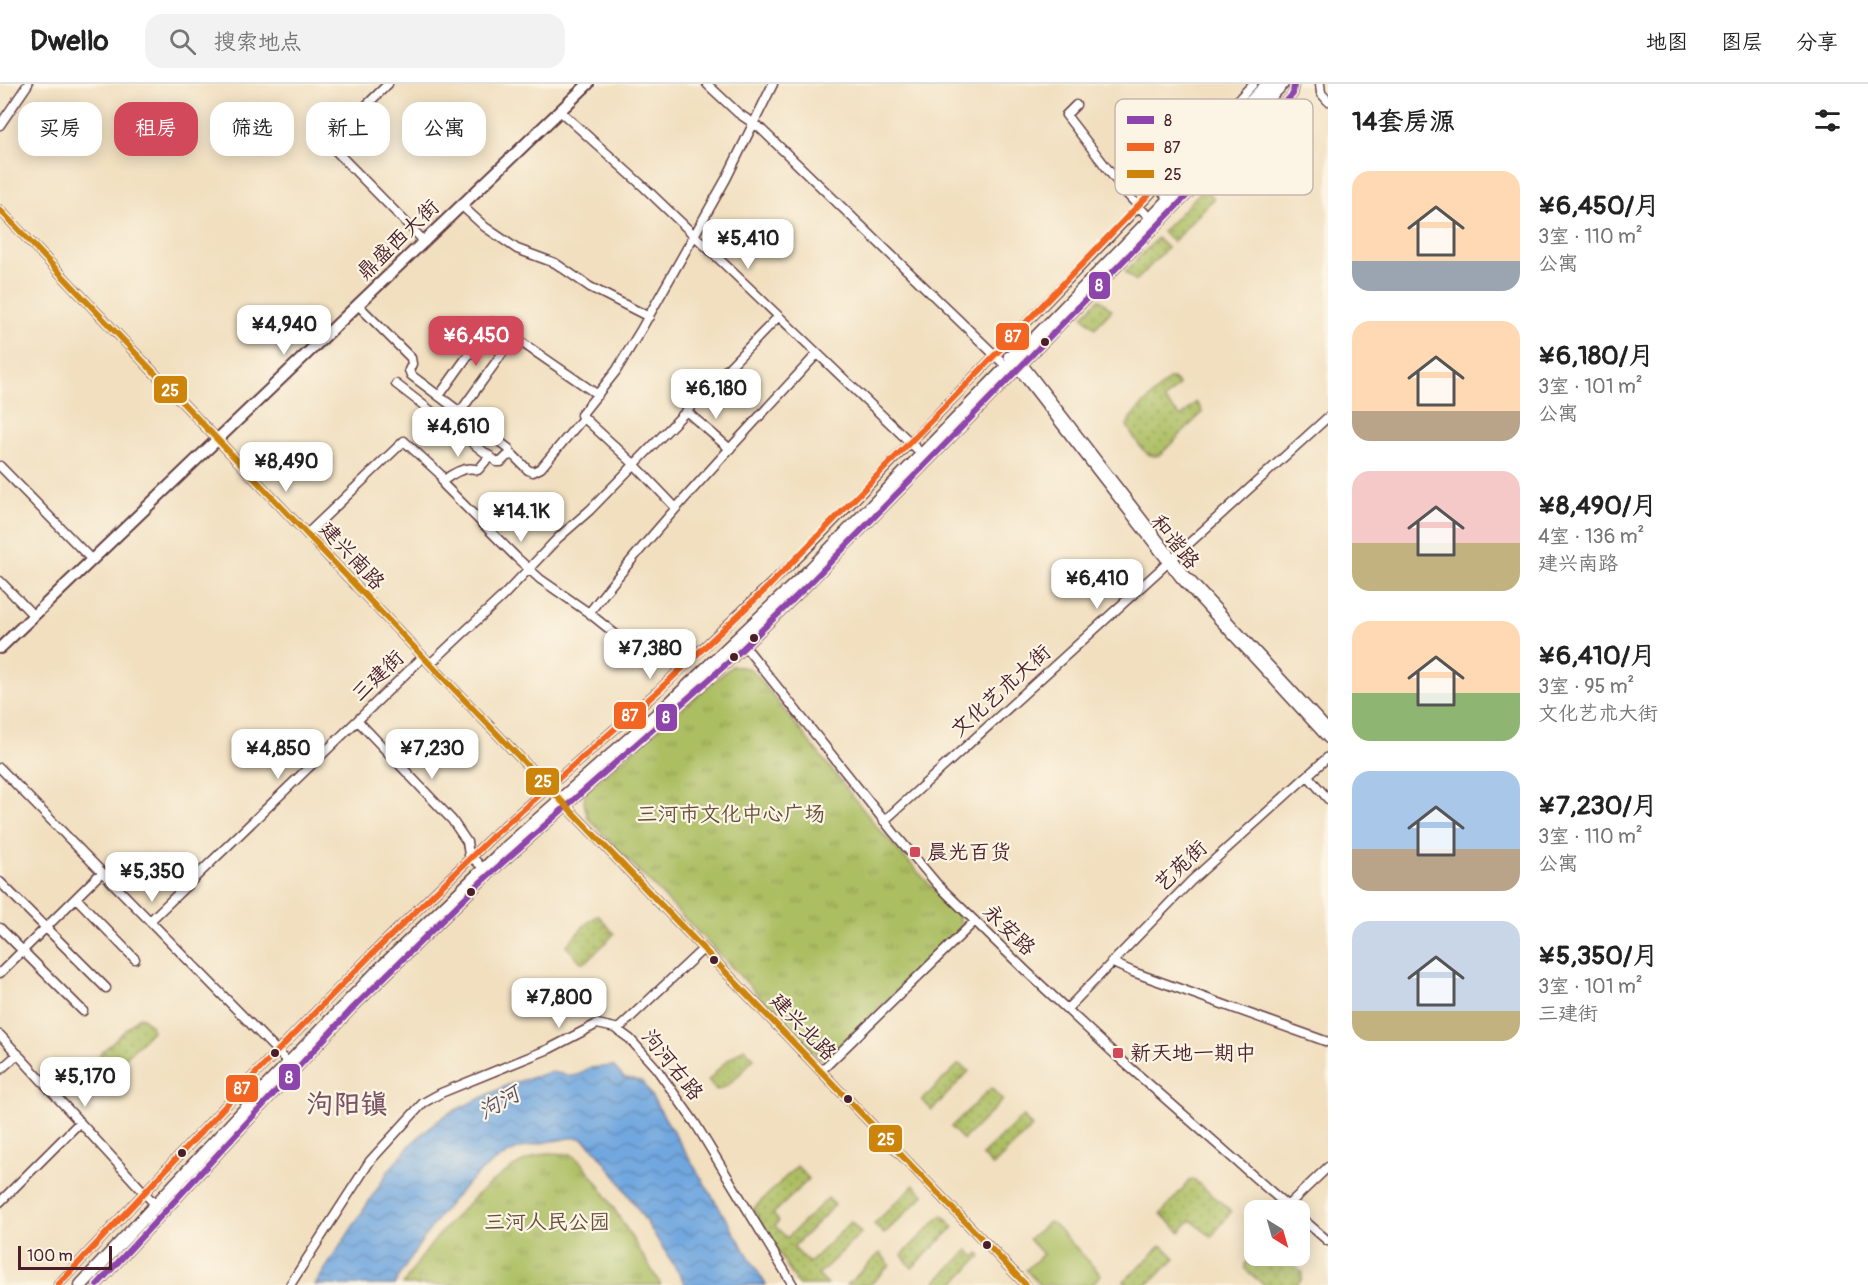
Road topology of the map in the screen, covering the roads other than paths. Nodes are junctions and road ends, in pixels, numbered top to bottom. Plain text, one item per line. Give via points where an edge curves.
1 (28, 84) edge
2 (388, 84) edge
3 (588, 84) edge
4 (707, 84) edge
5 (773, 84) edge
6 (1253, 84) edge
7 (1268, 84) edge
8 (1282, 84) edge
9 (1294, 84) edge
10 (1320, 84) edge
11 (1240, 99) edge
12 (1253, 99) edge
13 (1267, 99) edge
14 (1288, 99) edge
15 (1328, 101) edge
16 (1076, 105) dead end
17 (560, 111) junction
18 (753, 123) junction
19 (0, 125) edge
20 (1115, 179) edge
21 (1128, 195) edge
22 (1154, 195) edge
23 (1156, 195) edge
24 (1173, 195) edge
25 (1186, 195) edge
26 (462, 206) junction
27 (1142, 209) junction
28 (0, 210) edge
29 (694, 236) junction
30 (425, 242) junction
31 (358, 305) junction
32 (649, 317) junction
33 (778, 317) junction
34 (514, 337) junction
35 (817, 354) junction
36 (1011, 359) junction
37 (396, 384) dead end
38 (598, 395) junction
39 (439, 396) junction
40 (686, 411) junction
41 (460, 412) junction
42 (584, 417) junction
43 (1328, 417) edge
44 (218, 440) junction
45 (914, 446) junction
46 (730, 449) junction
47 (511, 454) junction
48 (490, 456) junction
49 (634, 464) junction
50 (0, 466) edge
51 (443, 481) junction
52 (676, 508) junction
53 (307, 534) junction
54 (92, 560) junction
55 (1170, 561) junction
56 (529, 569) junction
57 (0, 581) edge
58 (589, 613) junction
59 (34, 616) junction
60 (2, 643) edge
61 (742, 643) junction
62 (634, 649) dead end
63 (426, 661) junction
64 (358, 721) junction
65 (1328, 729) edge
66 (1328, 739) edge
67 (1328, 757) edge
68 (0, 768) edge
69 (1308, 776) junction
70 (557, 797) junction
71 (1328, 799) edge
72 (884, 821) junction
73 (475, 860) junction
74 (102, 872) junction
75 (0, 882) edge
76 (76, 898) junction
77 (150, 921) junction
78 (975, 921) junction
79 (0, 928) edge
80 (46, 928) junction
81 (703, 949) junction
82 (22, 951) junction
83 (135, 960) dead end
84 (1112, 962) junction
85 (0, 973) edge
86 (106, 988) dead end
87 (1067, 1009) junction
88 (82, 1011) dead end
89 (617, 1030) junction
90 (0, 1035) edge
91 (1328, 1042) edge
92 (18, 1054) junction
93 (280, 1055) junction
94 (0, 1070) edge
95 (821, 1071) junction
96 (80, 1122) junction
97 (1328, 1167) edge
98 (148, 1196) junction
99 (1281, 1200) edge
100 (1297, 1200) edge
101 (0, 1202) edge
102 (1310, 1225) edge
103 (1328, 1241) edge
104 (84, 1284) edge
105 (58, 1285) edge
106 (71, 1285) edge
107 (97, 1285) edge
108 (290, 1285) edge
109 (793, 1285) edge
110 (1026, 1285) edge

1 - 19 street
2 - 30 street via 328,143
3 - 17 main road, 鼎盛西大街
4 - 18 street, 和谐路
5 - 18 street
6 - 11 street
7 - 12 highway
8 - 13 highway
9 - 14 street
10 - 15 street
16 - 20 street via 1066,115
17 - 26 main road, 鼎盛西大街
17 - 29 street
18 - 29 street
18 - 36 street, 和谐路
21 - 27 street
22 - 27 street
23 - 27 highway
24 - 36 highway
25 - 36 street
26 - 30 main road, 鼎盛西大街
26 - 32 street via 517,249 555,263 590,287
27 - 36 highway
27 - 36 street
28 - 44 street, 建兴南路
29 - 32 street
29 - 33 street
30 - 31 main road, 鼎盛西大街
31 - 39 street via 411,358 409,372
31 - 44 main road, 鼎盛西大街
32 - 38 street
33 - 35 street
33 - 40 street, 三建街
34 - 38 street
34 - 39 street via 492,322
34 - 41 street
35 - 45 street
35 - 46 street
36 - 45 highway
36 - 55 street, 和谐路
36 - 61 highway
37 - 48 street
38 - 42 street via 581,415
39 - 41 street
40 - 46 street
40 - 49 street, 三建街
41 - 47 street
42 - 47 street via 535,472
42 - 49 street
43 - 55 street, 文化艺术大街
44 - 53 street, 建兴南路
44 - 54 main road, 鼎盛西大街
45 - 70 highway via 806,564
46 - 52 street
47 - 48 street via 499,463
48 - 51 street via 478,470 468,468
49 - 52 street
49 - 56 street, 三建街
50 - 54 street
51 - 53 street via 404,441
51 - 56 street
52 - 58 street
53 - 63 street, 建兴南路
54 - 59 main road, 鼎盛西大街
55 - 65 street, 和谐路
55 - 66 street, 和谐路
55 - 72 street, 文化艺术大街
56 - 58 street
56 - 63 street, 三建街
57 - 59 street
58 - 62 street
59 - 60 main road, 鼎盛西大街
61 - 70 highway
61 - 72 street, 永安路
63 - 64 street, 三建街
63 - 70 street, 建兴南路
64 - 73 street via 452,820
64 - 77 street, 三建街
67 - 69 street, 艺苑街
68 - 74 street
69 - 71 street
69 - 84 street, 艺苑街 via 1191,881
70 - 73 highway
70 - 81 street, 建兴北路
70 - 104 highway via 266,1087
70 - 107 street via 482,881 351,1010
72 - 78 street, 永安路 via 937,884
73 - 93 highway
74 - 76 street
74 - 77 street
75 - 80 street
76 - 80 street
76 - 83 street
77 - 93 street
78 - 87 street, 永安路
78 - 95 street
79 - 82 street
80 - 82 street
80 - 86 street
81 - 89 street
81 - 95 street, 建兴北路
82 - 85 street
82 - 88 street
84 - 87 street, 艺苑街
84 - 91 street
87 - 99 street, 永安路
89 - 108 street, 泃河右路 via 601,1024 590,1026 423,1103 370,1161
89 - 109 street, 泃河右路 via 636,1043 679,1098
90 - 92 street
92 - 94 street
92 - 96 street
93 - 98 highway
95 - 110 street, 建兴北路
96 - 98 street
96 - 101 street
97 - 100 street
98 - 105 street
98 - 106 highway
102 - 103 street

